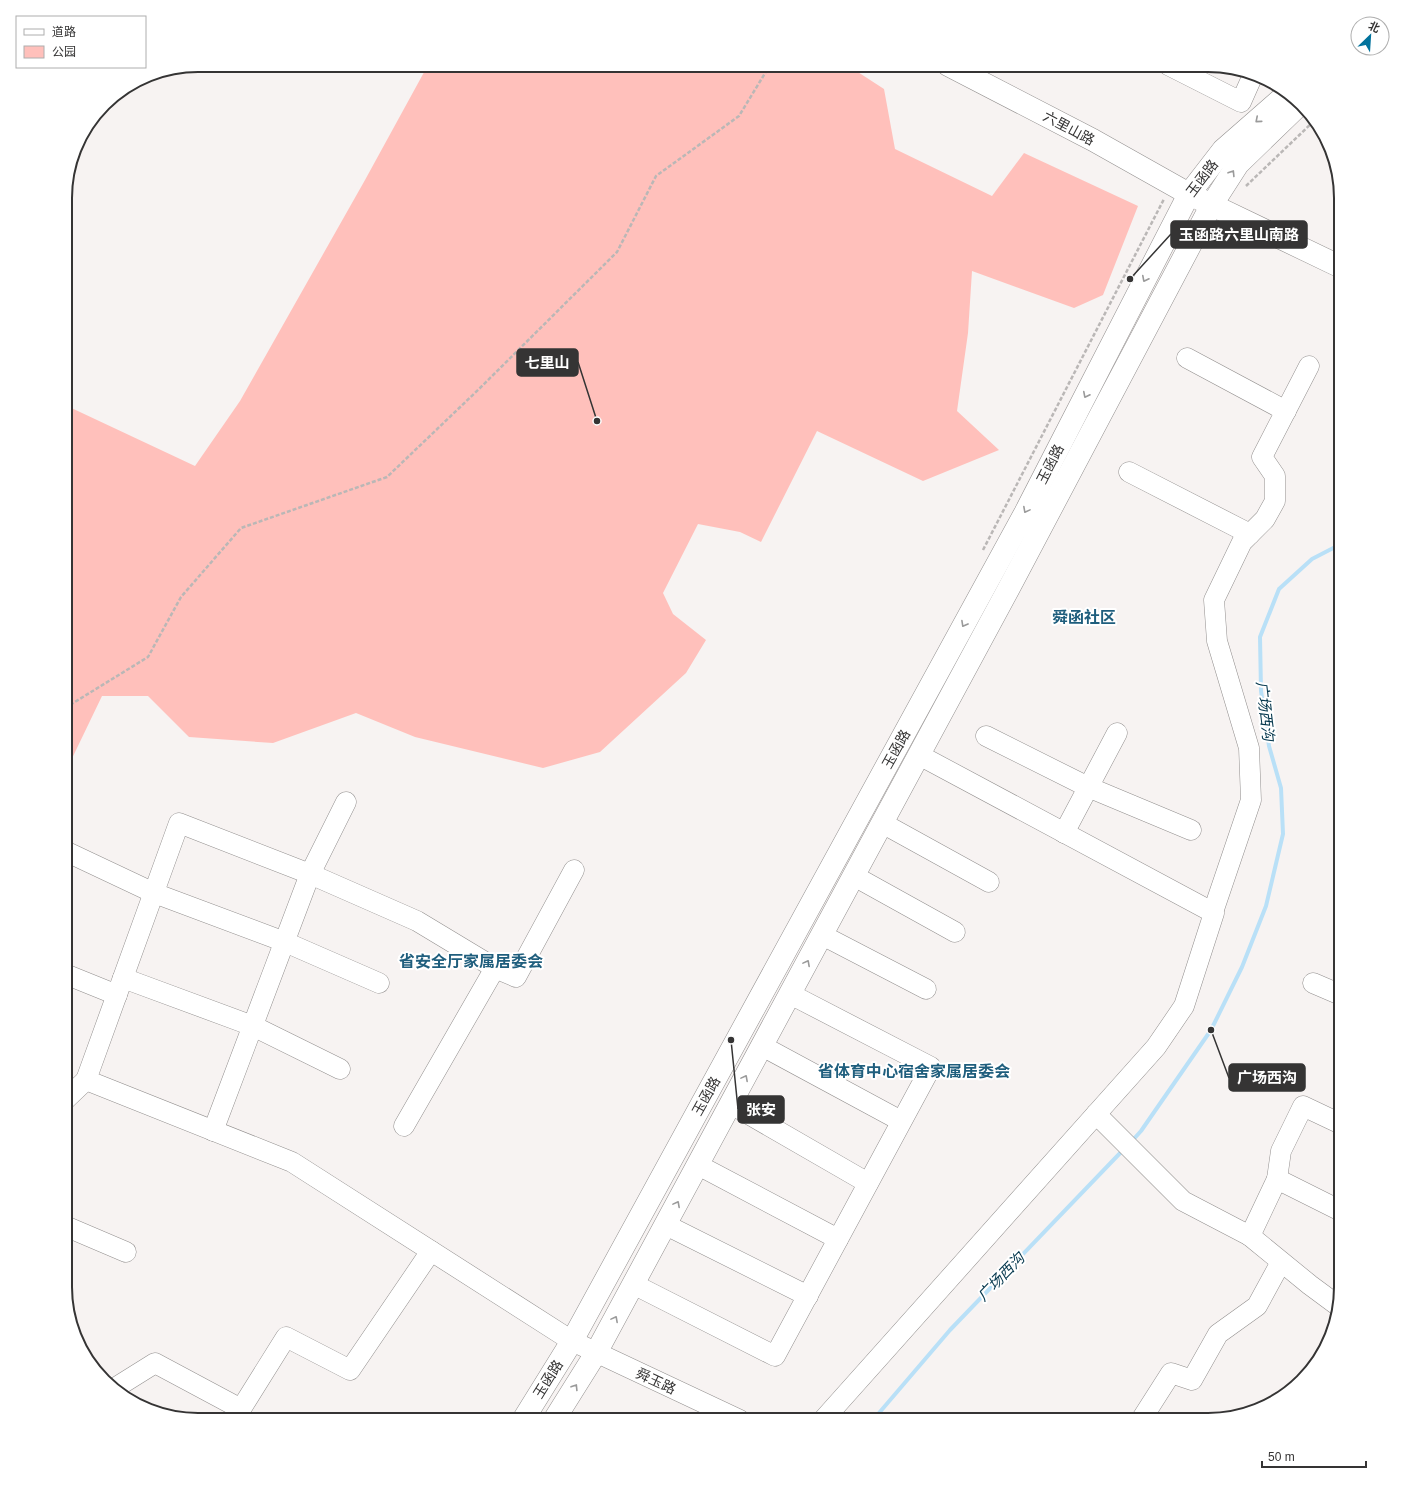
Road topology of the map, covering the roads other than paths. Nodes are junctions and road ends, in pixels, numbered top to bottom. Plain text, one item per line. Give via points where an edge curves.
1 (962, 72) edge
2 (1183, 72) edge
3 (1251, 80) edge
4 (1284, 97) edge
5 (1296, 108) edge
6 (1188, 194) junction
7 (1212, 206) junction
8 (1334, 264) edge
9 (1187, 358) dead end
10 (1309, 366) dead end
11 (1286, 411) junction
12 (1129, 472) dead end
13 (1250, 534) junction
14 (1117, 733) dead end
15 (986, 736) dead end
16 (919, 755) junction
17 (1088, 787) junction
18 (346, 802) dead end
19 (882, 823) junction
20 (1191, 830) dead end
21 (1064, 833) junction
22 (72, 854) edge
23 (574, 870) dead end
24 (310, 874) junction
25 (854, 876) junction
26 (989, 882) dead end
27 (154, 893) junction
28 (1214, 909) dead end
29 (955, 932) dead end
30 (822, 935) junction
31 (285, 942) junction
32 (495, 968) junction
33 (72, 976) edge
34 (380, 983) dead end
35 (1313, 983) dead end
36 (120, 987) junction
37 (926, 989) dead end
38 (1334, 993) edge
39 (790, 994) junction
40 (253, 1026) junction
41 (762, 1046) junction
42 (340, 1068) dead end
43 (86, 1080) junction
44 (72, 1093) edge
45 (731, 1104) junction
46 (1096, 1114) junction
47 (1334, 1121) edge
48 (901, 1122) junction
49 (404, 1126) dead end
50 (214, 1131) junction
51 (698, 1165) junction
52 (1277, 1179) junction
53 (868, 1183) junction
54 (1334, 1208) edge
55 (666, 1225) junction
56 (72, 1229) edge
57 (1250, 1236) junction
58 (838, 1239) junction
59 (431, 1250) junction
60 (126, 1252) dead end
61 (1281, 1262) junction
62 (633, 1284) junction
63 (808, 1296) junction
64 (1333, 1301) edge
65 (572, 1341) junction
66 (596, 1353) junction
67 (119, 1385) edge
68 (527, 1413) edge
69 (558, 1413) edge
70 (725, 1413) edge
71 (829, 1413) edge
72 (1145, 1413) edge

1 - 6 main road, 六里山路 via 1093,140
2 - 3 street via 1241,102
4 -> 6 main road, 玉函路 via 1223,150
7 -> 5 main road, 玉函路 via 1238,164
6 - 7 main road, 六里山路
6 -> 65 main road, 玉函路 via 1025,514
7 - 8 main road, 六里山路
7 - 16 main road, 玉函路
9 - 11 street
10 - 11 street
11 - 13 street via 1262,457 1275,476 1275,501 1265,519
12 - 13 street
13 - 28 street via 1242,542 1214,600 1217,641 1249,748 1251,800
14 - 17 street
15 - 17 street
16 - 19 main road, 玉函路
16 - 21 street
17 - 20 street
17 - 21 street
18 - 24 street
19 - 25 main road, 玉函路
19 - 26 street
21 - 46 street via 1214,913 1184,1006 1156,1047
22 - 27 street
23 - 32 street via 516,977
24 - 27 street via 179,823
24 - 31 street
24 - 32 street via 417,921
25 - 29 street
25 - 30 main road, 玉函路
27 - 31 street
27 - 36 street
30 - 37 street
39 -> 30 main road, 玉函路
31 - 34 street
31 - 40 street
32 - 49 street
33 - 36 street
35 - 38 street
36 - 40 street
36 - 43 street
39 - 41 main road, 玉函路
39 - 48 street via 931,1067
40 - 42 street
40 - 50 street
45 -> 41 main road, 玉函路
41 - 48 street
43 - 44 street
43 - 50 street, 舜玉路
45 - 51 main road, 玉函路
45 - 53 street
46 - 57 street via 1183,1200
46 - 71 street
47 - 52 street via 1302,1106 1281,1151
48 - 53 street
50 - 59 street, 舜玉路 via 292,1162
55 -> 51 main road, 玉函路
51 - 58 street
52 - 54 street
52 - 57 street
53 - 58 street
55 - 62 main road, 玉函路
55 - 63 street
56 - 60 street
57 - 61 street
58 - 63 street
59 - 65 street, 舜玉路
59 - 67 street via 350,1370 286,1337 241,1409 154,1363
61 - 64 street
61 - 72 street via 1257,1306 1218,1334 1192,1380 1171,1373
62 - 63 street via 775,1356
66 -> 62 main road, 玉函路
65 - 66 street, 舜玉路
65 - 68 main road, 玉函路
69 -> 66 main road, 玉函路
66 - 70 street, 舜玉路

